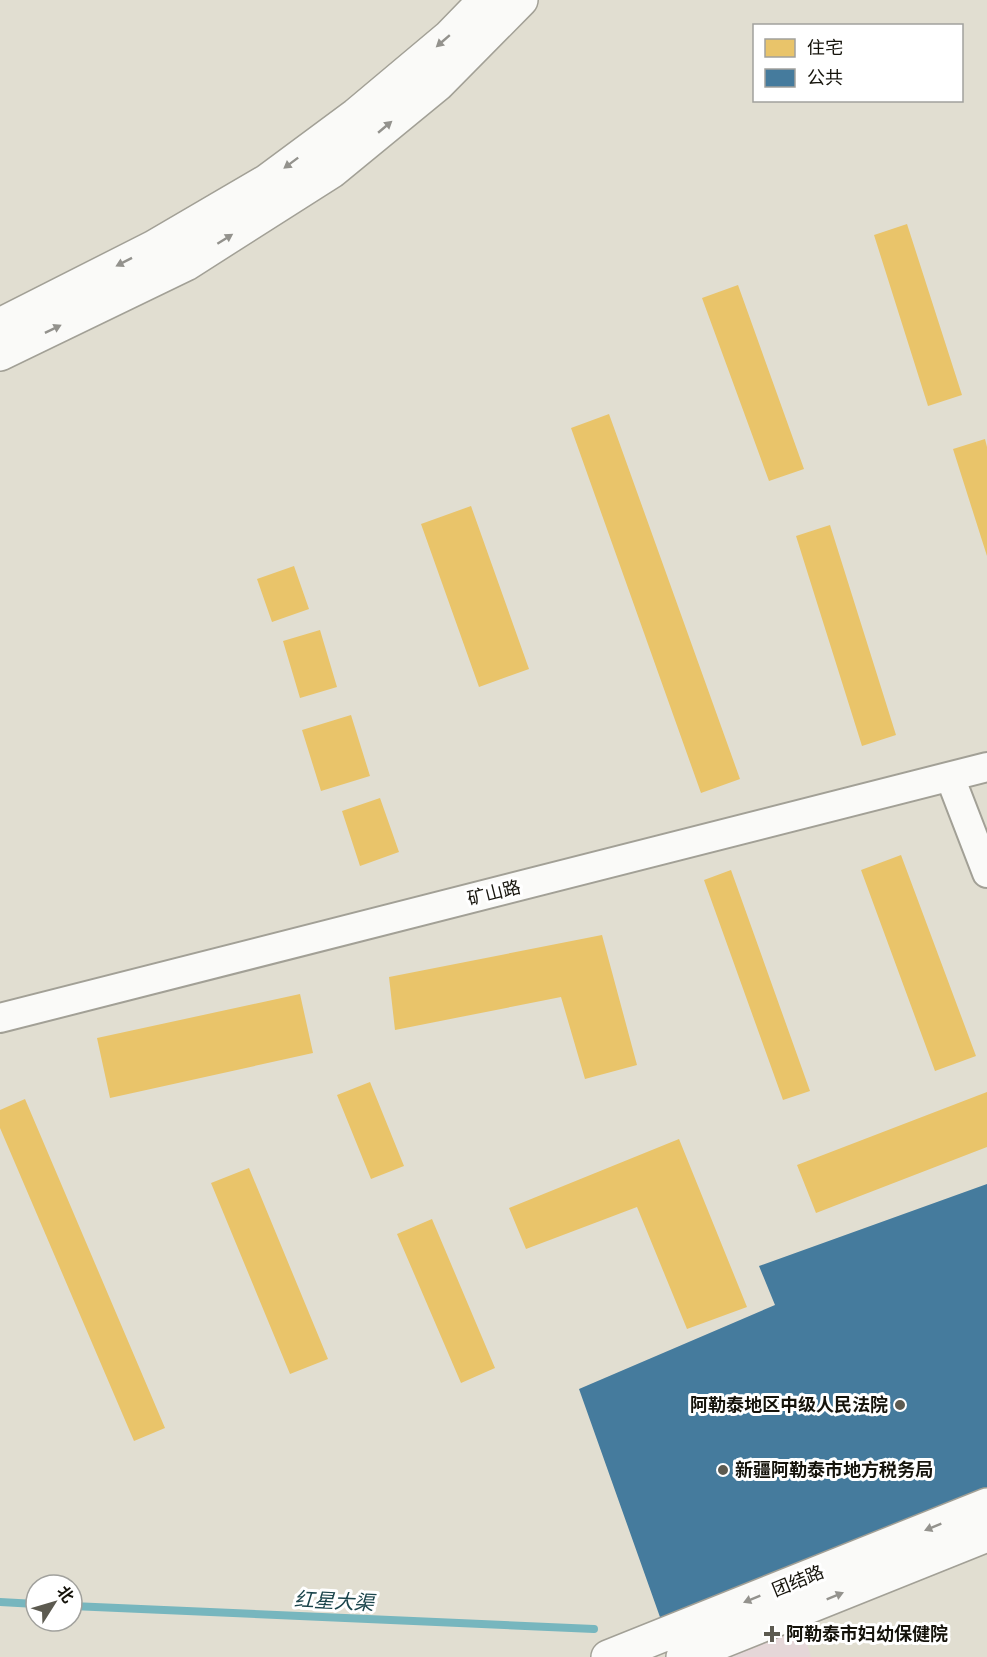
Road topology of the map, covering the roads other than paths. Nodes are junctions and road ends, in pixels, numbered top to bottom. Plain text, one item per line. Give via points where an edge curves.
1 (485, 0) edge
2 (521, 0) edge
3 (0, 325) edge
4 (0, 354) edge
5 (987, 767) edge
6 (950, 777) junction
7 (987, 873) edge
8 (0, 1018) edge
9 (987, 1505) edge
10 (987, 1535) edge
11 (615, 1655) edge
12 (683, 1657) edge

1 -> 3 main road via 449,37 364,108 267,181 154,247
4 -> 2 main road via 186,264 332,171 438,84
5 - 6 street, 矿山路
6 - 7 street
6 - 8 street, 矿山路
9 -> 11 main road, 团结路
12 -> 10 main road, 团结路

